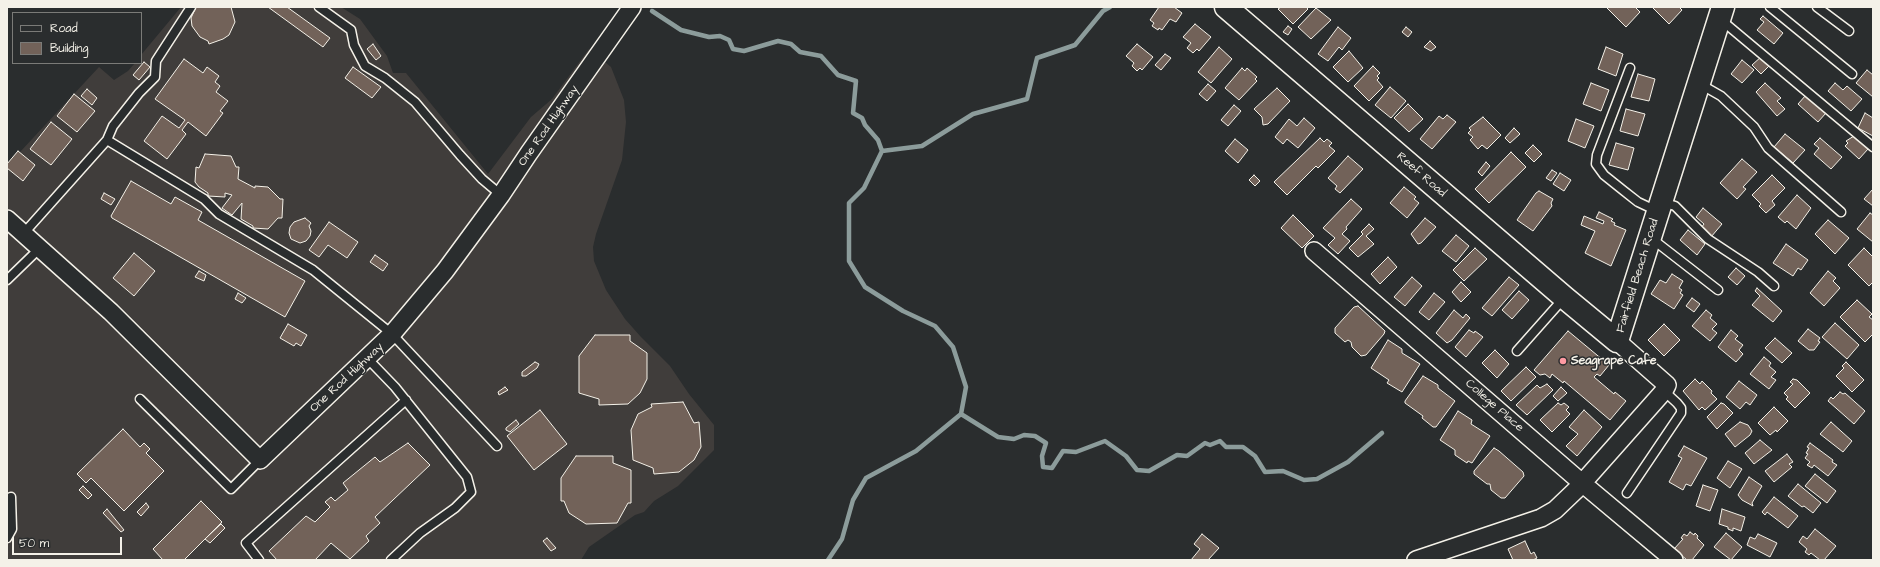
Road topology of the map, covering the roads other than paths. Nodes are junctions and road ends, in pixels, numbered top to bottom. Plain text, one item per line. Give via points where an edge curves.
1 (191, 7) edge
2 (319, 7) edge
3 (632, 7) edge
4 (1226, 7) edge
5 (1770, 7) edge
6 (1818, 7) edge
7 (1722, 13) edge
8 (1849, 31) dead end
9 (1630, 68) dead end
10 (1852, 74) dead end
11 (1699, 83) junction
12 (107, 140) junction
13 (1873, 147) edge
14 (501, 195) junction
15 (1660, 206) junction
16 (1841, 212) dead end
17 (7, 219) edge
18 (24, 233) junction
19 (1650, 238) junction
20 (40, 248) junction
21 (1314, 250) dead end
22 (7, 280) edge
23 (1774, 286) dead end
24 (1718, 290) dead end
25 (1565, 298) junction
26 (392, 334) junction
27 (1617, 341) junction
28 (1517, 351) dead end
29 (367, 358) junction
30 (1664, 391) junction
31 (140, 399) dead end
32 (406, 400) junction
33 (496, 446) dead end
34 (260, 460) junction
35 (1582, 483) junction
36 (1627, 493) dead end
37 (11, 497) dead end
38 (7, 538) edge
39 (258, 560) edge
40 (391, 560) edge
41 (1416, 560) edge
42 (1674, 560) edge

1 - 12 lane via 156,61 155,77 113,126
2 - 14 lane via 352,30 354,45 365,66 415,102 471,167
3 - 14 street, One Rod Highway
4 - 25 street, Reef Road
5 - 10 lane
6 - 8 lane
7 - 11 street, Fairfield Beach Road
7 - 13 lane
9 - 15 lane via 1597,155 1596,164 1604,175 1638,202
11 - 15 street, Fairfield Beach Road
11 - 16 lane via 1722,96 1754,127 1768,148
12 - 18 lane
12 - 26 lane via 204,198 219,214 313,270
14 - 26 street, One Rod Highway via 445,271
15 - 19 street, Fairfield Beach Road
15 - 23 lane via 1675,206 1708,239 1758,272
17 - 18 street
18 - 20 street
19 - 24 lane
19 - 27 street, Fairfield Beach Road
20 - 22 lane
20 - 34 street via 111,312
21 - 35 street, College Place
25 - 27 street, Reef Road
25 - 28 lane
26 - 29 street, One Rod Highway
26 - 33 lane
27 - 30 street, Fairfield Beach Road via 1667,386
29 - 32 lane
29 - 34 street, One Rod Highway
30 - 35 street
30 - 36 lane via 1677,402 1681,412
31 - 34 lane via 231,489
32 - 39 lane via 246,543
32 - 40 lane via 467,477 471,492
35 - 41 street via 1555,510 1541,518
35 - 42 street, College Place
37 - 38 lane via 12,529

